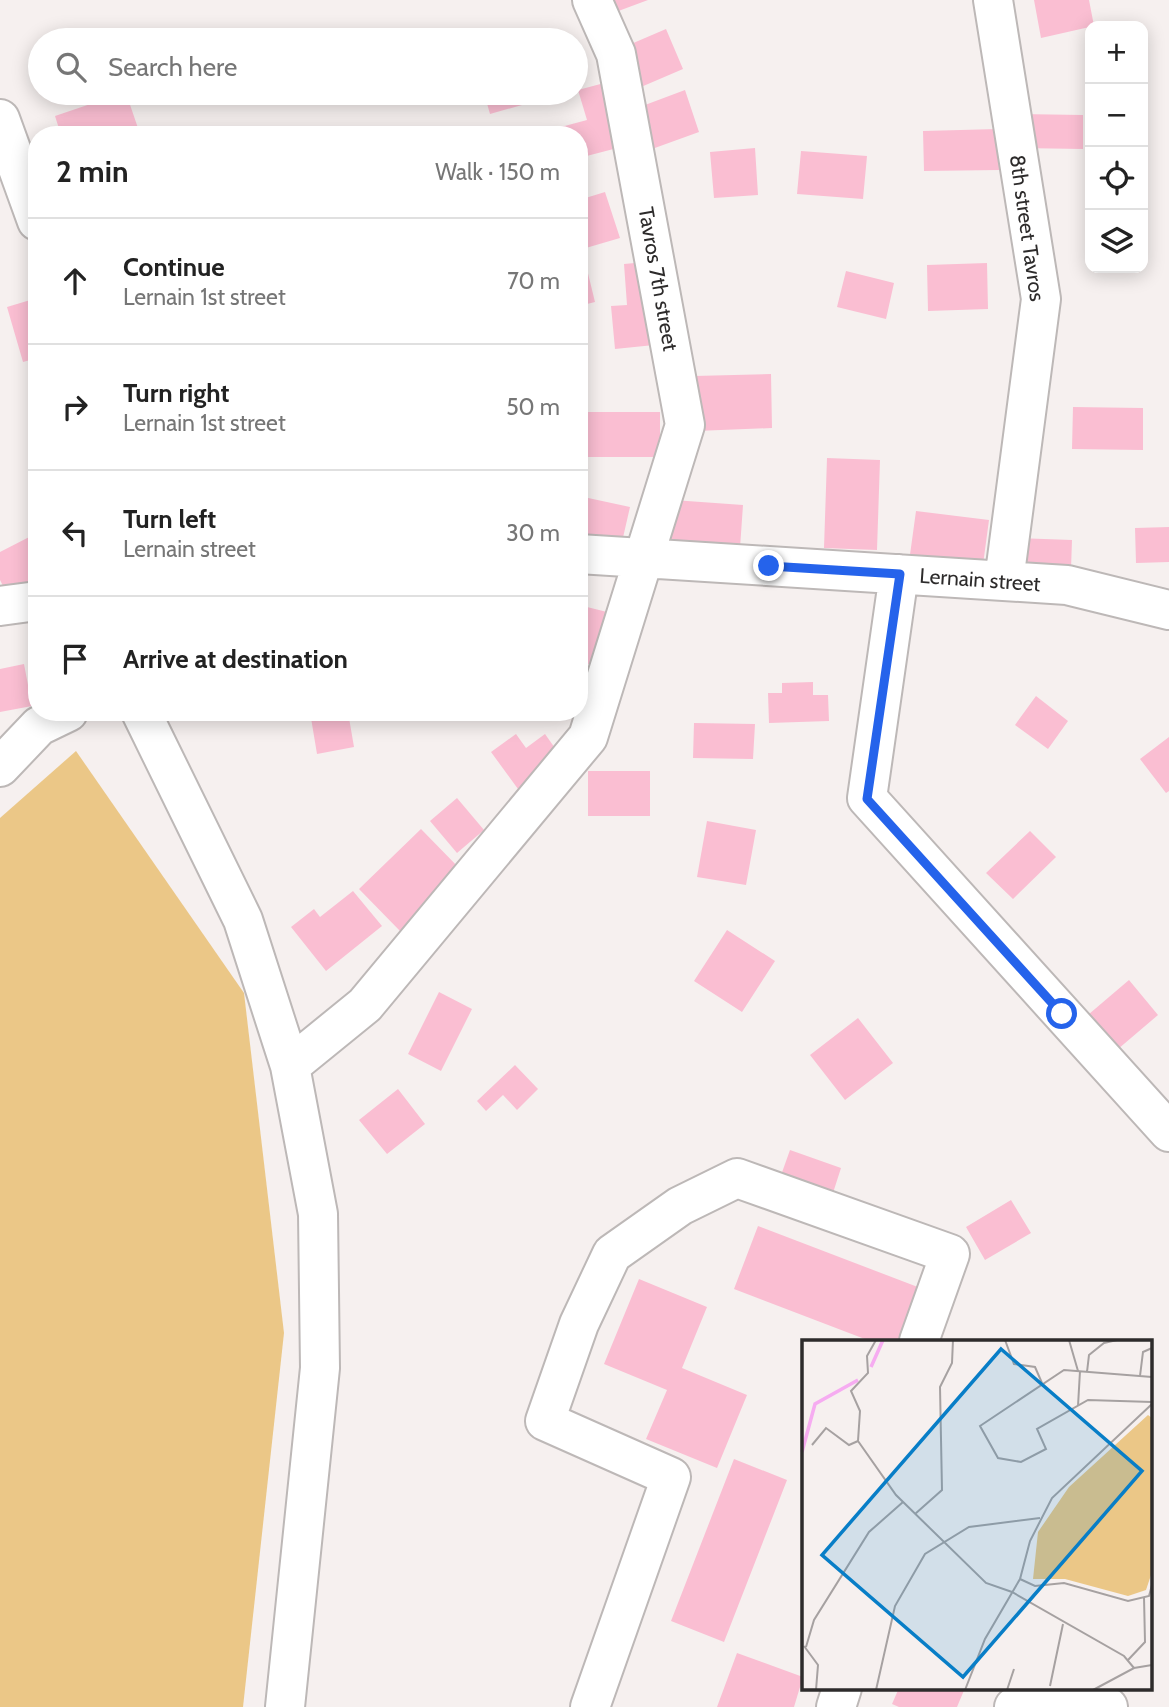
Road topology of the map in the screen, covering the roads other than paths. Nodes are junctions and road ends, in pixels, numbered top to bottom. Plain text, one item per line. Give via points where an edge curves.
1 (592, 0) edge
2 (993, 0) edge
3 (0, 119) edge
4 (28, 196) edge
5 (588, 554) edge
6 (643, 557) junction
7 (900, 574) junction
8 (1004, 581) junction
9 (28, 602) edge
10 (0, 606) edge
11 (1169, 610) edge
12 (49, 721) edge
13 (145, 721) edge
14 (0, 767) edge
15 (290, 1066) junction
16 (1169, 1132) edge
17 (919, 1340) edge
18 (841, 1690) edge
19 (1044, 1690) edge
20 (1053, 1690) edge
21 (285, 1707) edge
22 (590, 1707) edge
23 (836, 1707) edge
24 (1014, 1707) edge
25 (1108, 1707) edge

1 - 6 street, Tavros 7th street via 616,54 685,425
2 - 8 street, 8th street Tavros via 1041,299
3 - 4 street
5 - 6 street, Lernain street
6 - 7 street, Lernain street
6 - 15 street, Tavros 7th street via 588,737 365,1005
7 - 8 street, Lernain street
7 - 16 street via 867,799
8 - 11 street, Lernain street via 1067,585
9 - 10 street
12 - 14 street
13 - 15 street via 243,920
15 - 21 street via 318,1214 320,1368
17 - 22 street via 950,1254 737,1178 680,1206 612,1254 579,1324 545,1421 671,1477
18 - 23 street
19 - 24 street
20 - 25 street

